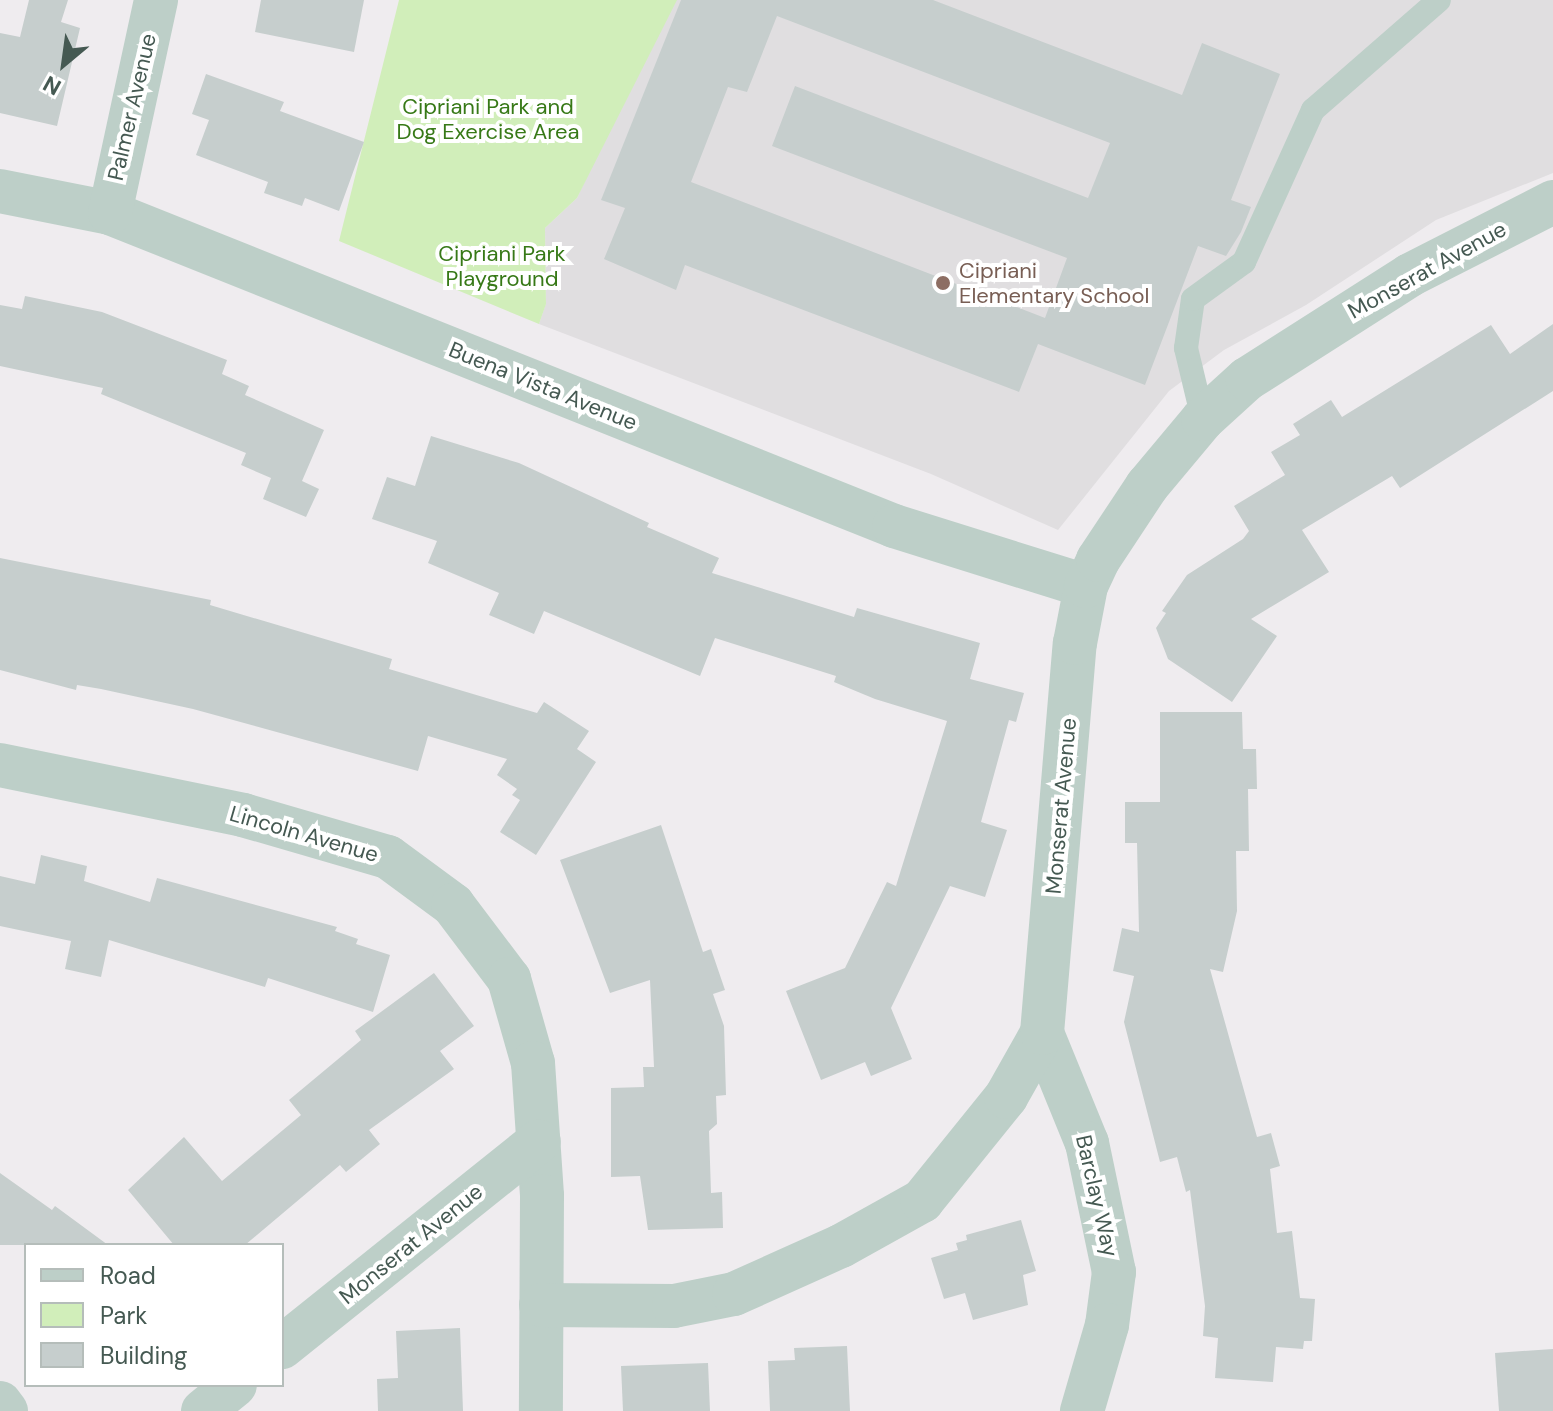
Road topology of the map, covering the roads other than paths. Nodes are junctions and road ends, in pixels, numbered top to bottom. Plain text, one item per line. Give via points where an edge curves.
1 (156, 0) edge
2 (1439, 0) edge
3 (0, 191) edge
4 (1553, 202) edge
5 (110, 213) junction
6 (1203, 419) junction
7 (1086, 586) junction
8 (0, 765) edge
9 (1042, 1033) junction
10 (539, 1141) junction
11 (541, 1305) junction
12 (284, 1345) edge
13 (233, 1387) edge
14 (0, 1403) edge
15 (6, 1411) edge
16 (203, 1411) edge
17 (541, 1411) edge
18 (1082, 1411) edge

1 - 5 street, Palmer Avenue
2 - 6 lane via 1313,110 1244,262 1193,299 1186,348
3 - 5 street, Buena Vista Avenue
4 - 6 street, Monserat Avenue via 1410,275 1322,328 1247,379
5 - 7 street, Buena Vista Avenue via 894,526
6 - 7 street, Monserat Avenue via 1147,486
7 - 9 street, Monserat Avenue via 1075,643
8 - 10 street, Lincoln Avenue via 243,815 388,857 453,905 509,979 533,1063
9 - 11 street, Monserat Avenue via 1006,1097 922,1201 841,1246 734,1294 674,1306
9 - 18 street, Barclay Way via 1087,1143 1114,1272 1107,1325
10 - 11 street, Lincoln Avenue
10 - 12 street, Monserat Avenue
11 - 17 street, Lincoln Avenue
13 - 16 street
14 - 15 street

